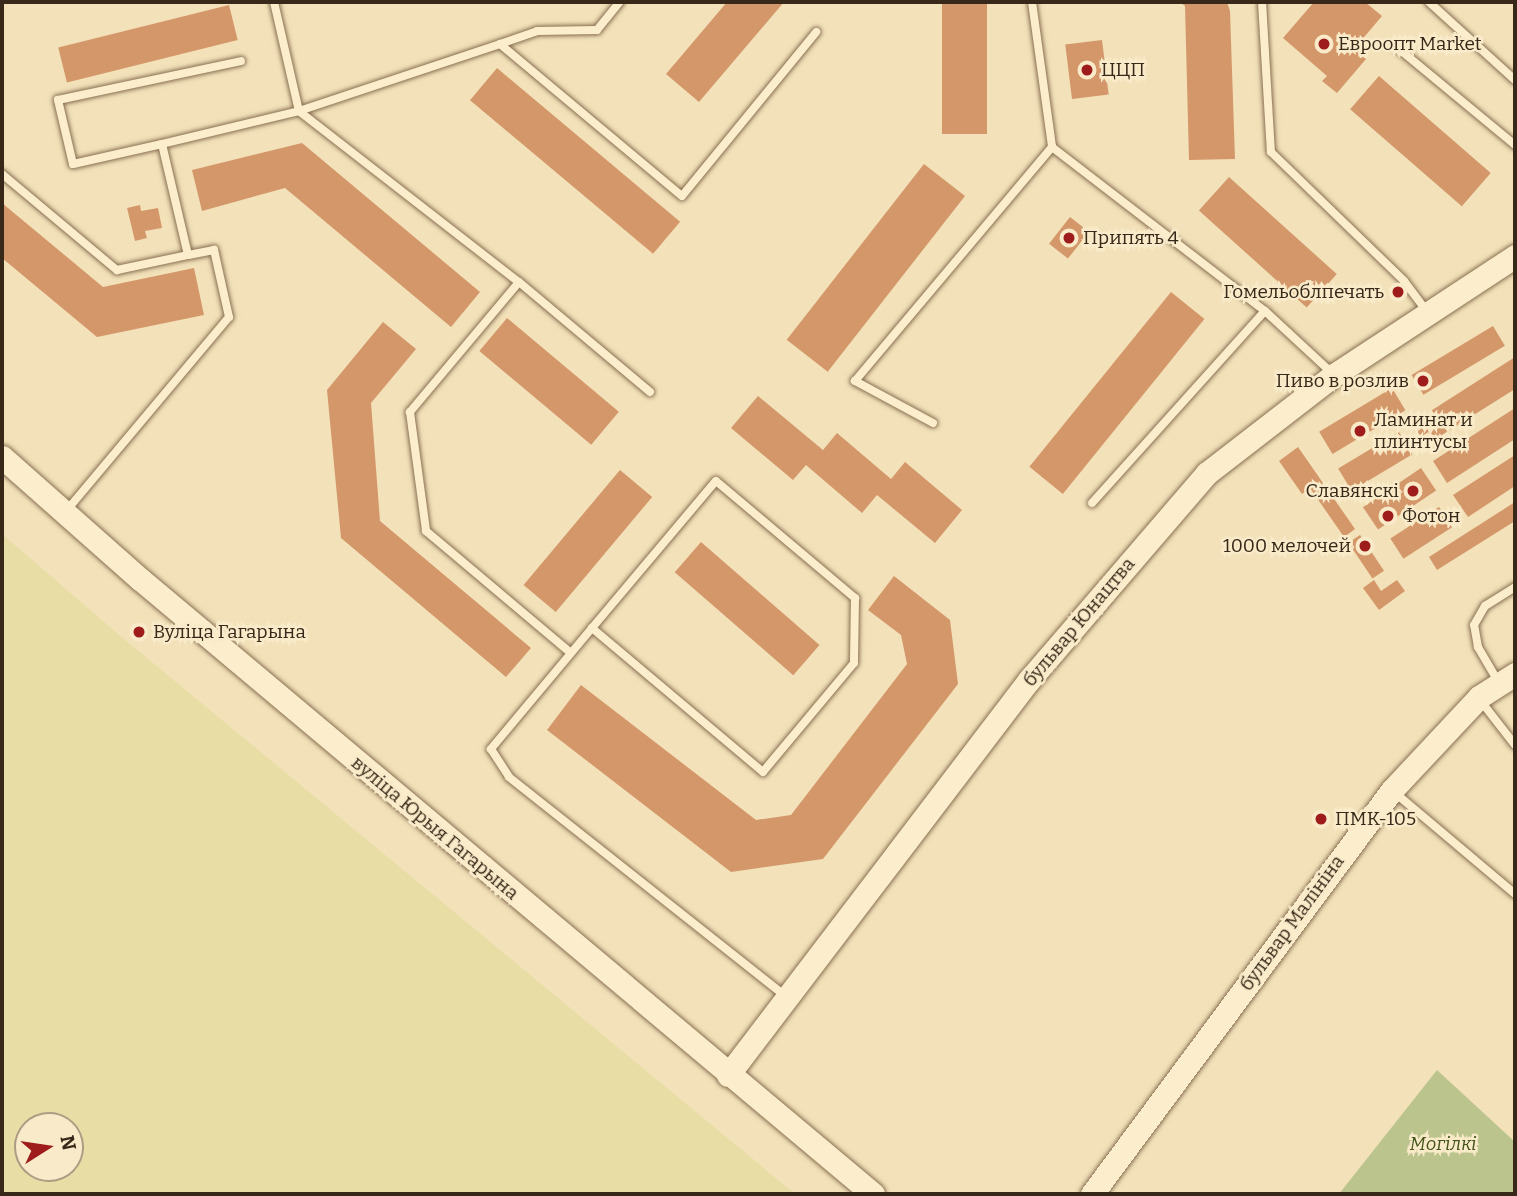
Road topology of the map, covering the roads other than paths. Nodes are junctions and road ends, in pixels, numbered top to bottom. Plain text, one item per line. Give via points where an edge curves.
1 (274, 2) edge
2 (620, 2) edge
3 (1032, 2) edge
4 (1262, 2) edge
5 (1429, 2) edge
6 (816, 32) dead end
7 (500, 44) junction
8 (1399, 49) dead end
9 (241, 61) dead end
10 (1515, 80) edge
11 (299, 111) junction
12 (162, 144) junction
13 (1515, 145) edge
14 (1052, 148) junction
15 (2, 174) edge
16 (188, 255) junction
17 (1515, 256) edge
18 (519, 282) junction
19 (1265, 311) junction
20 (1429, 314) junction
21 (1334, 375) junction
22 (650, 392) dead end
23 (933, 423) dead end
24 (2, 457) edge
25 (1092, 503) dead end
26 (66, 512) junction
27 (1515, 586) edge
28 (592, 628) junction
29 (572, 653) junction
30 (1507, 679) edge
31 (1479, 697) junction
32 (1515, 745) edge
33 (1392, 790) junction
34 (1515, 894) edge
35 (789, 999) junction
36 (728, 1075) junction
37 (873, 1194) edge
38 (1092, 1194) edge

1 - 11 lane
2 - 7 lane via 597,30 537,31
3 - 14 lane
4 - 20 lane via 1271,152 1404,281
5 - 10 lane
6 - 7 lane via 682,196
7 - 11 lane
8 - 13 lane
9 - 12 lane via 58,100 73,164
11 - 12 lane
11 - 18 lane
12 - 16 lane
14 - 19 lane
14 - 23 lane via 855,381
15 - 16 lane via 117,270
16 - 26 lane via 214,250 229,317
17 - 20 main road, бульвар Юнацтва
18 - 22 lane
18 - 29 lane via 410,412 426,531
19 - 21 lane
19 - 25 lane
20 - 21 main road, бульвар Юнацтва
21 - 35 main road, бульвар Юнацтва via 1207,472 1029,680
24 - 26 main road, вуліца Юрыя Гагарына
26 - 36 main road, вуліца Юрыя Гагарына
27 - 30 lane via 1485,606 1472,634
28 - 28 lane via 763,772 854,663 855,598 716,481
28 - 29 lane
29 - 35 lane via 491,749 509,777
30 - 31 main road, бульвар Малініна
31 - 32 lane
31 - 33 main road, бульвар Малініна
33 - 34 lane
33 - 38 main road, бульвар Малініна
35 - 36 main road, бульвар Юнацтва
36 - 37 main road, вуліца Юрыя Гагарына

